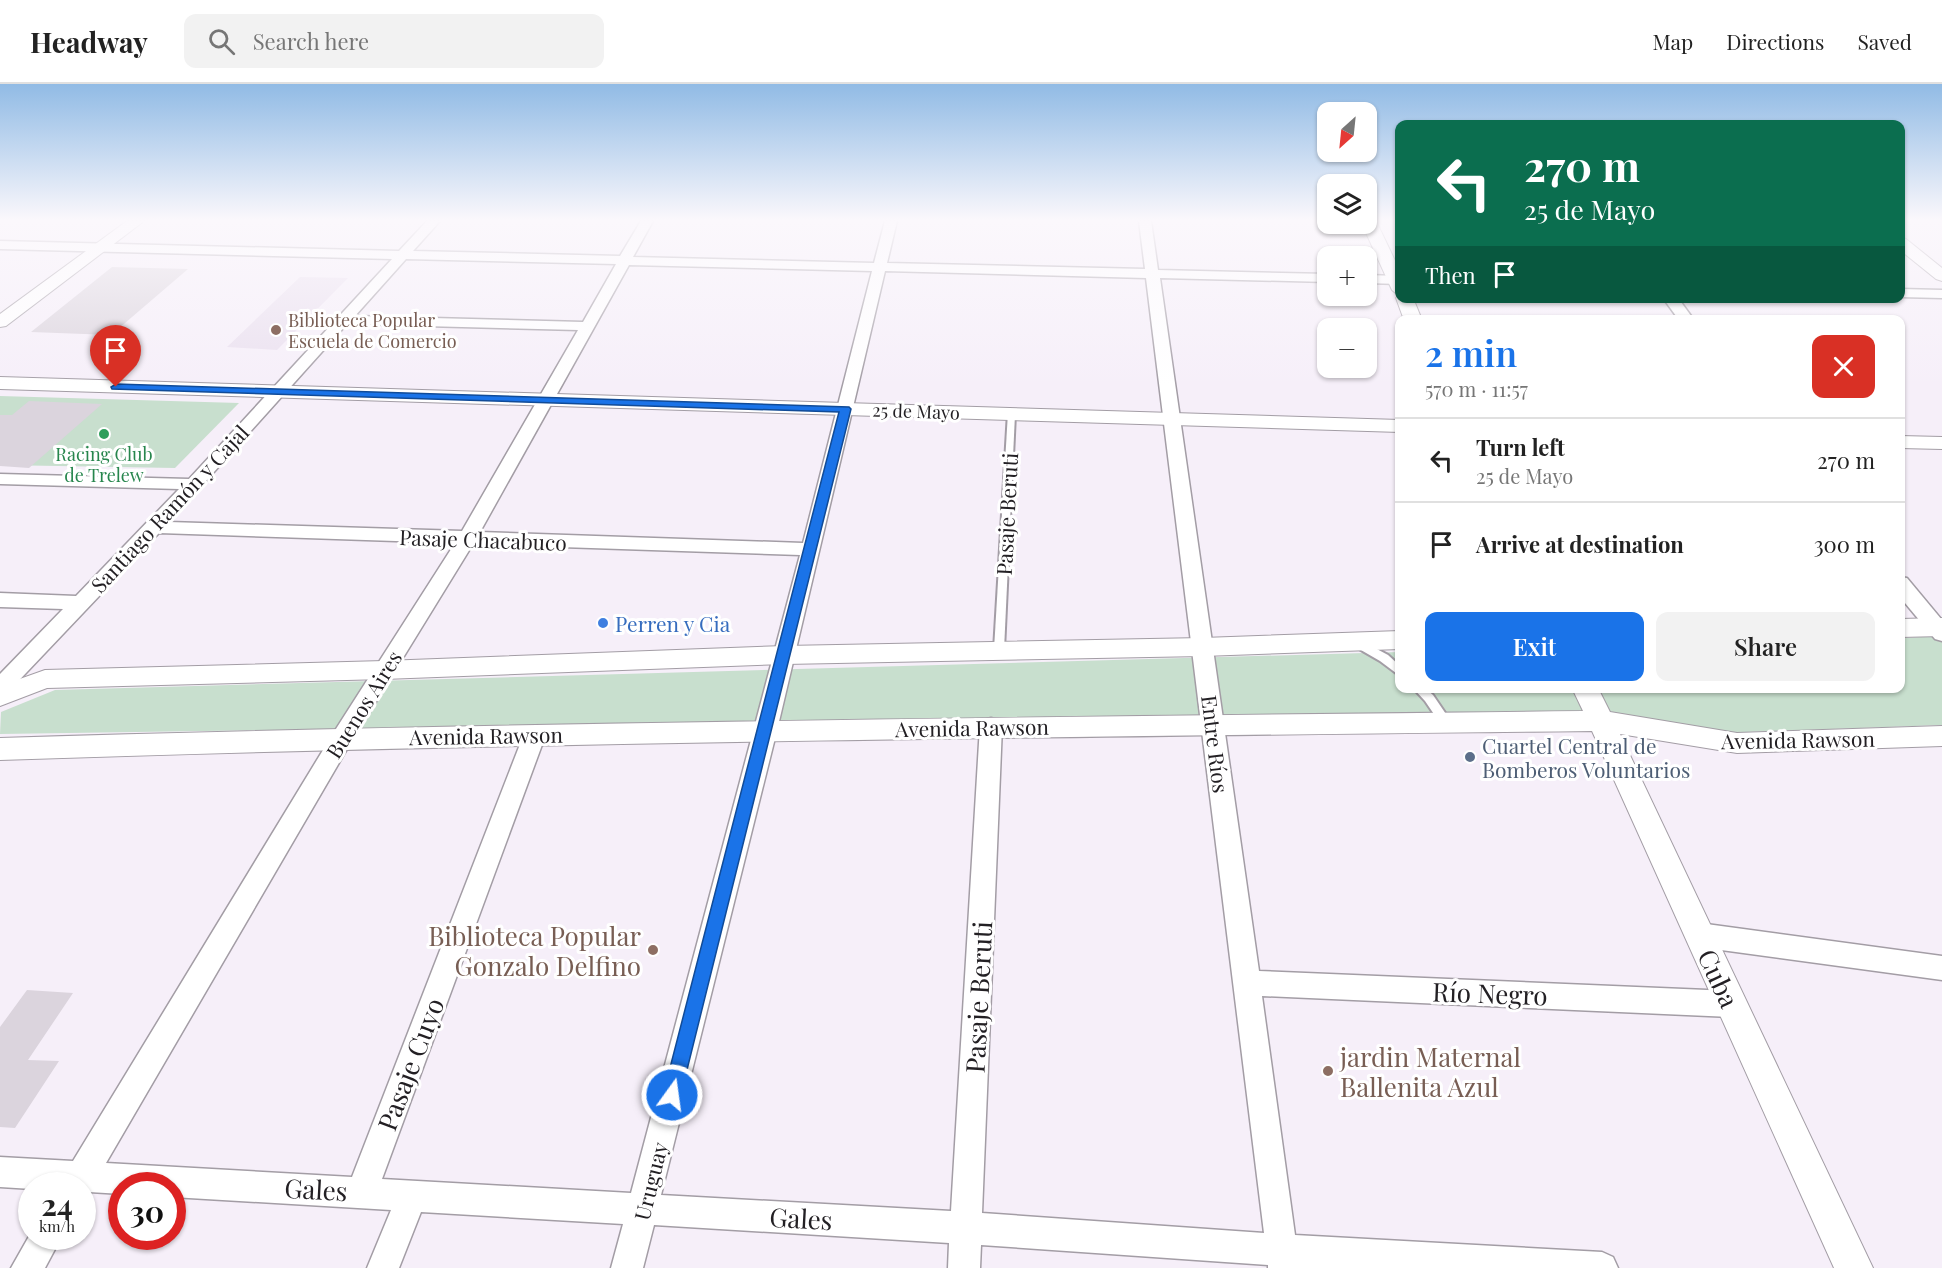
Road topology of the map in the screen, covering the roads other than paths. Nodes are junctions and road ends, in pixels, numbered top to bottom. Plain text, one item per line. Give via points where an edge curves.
1 (62, 276) edge
2 (383, 276) edge
3 (614, 276) edge
4 (878, 276) edge
5 (1151, 276) edge
6 (1251, 276) edge
7 (1317, 278) edge
8 (1377, 280) edge
9 (1395, 283) edge
10 (1905, 293) edge
11 (1942, 294) edge
12 (1674, 303) edge
13 (1683, 315) edge
14 (343, 320) junction
15 (0, 322) edge
16 (586, 326) junction
17 (0, 383) edge
18 (278, 392) junction
19 (546, 400) junction
20 (845, 409) junction
21 (1011, 414) junction
22 (1170, 419) junction
23 (1395, 426) edge
24 (1905, 442) edge
25 (1942, 443) edge
26 (0, 478) edge
27 (193, 484) junction
28 (154, 526) junction
29 (467, 539) junction
30 (811, 549) junction
31 (1905, 589) edge
32 (0, 600) edge
33 (79, 603) junction
34 (1905, 628) edge
35 (1940, 630) edge
36 (1395, 640) edge
37 (1354, 641) junction
38 (1203, 647) junction
39 (999, 650) junction
40 (785, 655) junction
41 (25, 661) junction
42 (1395, 668) edge
43 (384, 670) junction
44 (45, 679) junction
45 (0, 687) edge
46 (1424, 693) edge
47 (1587, 693) edge
48 (0, 696) edge
49 (1600, 721) junction
50 (1446, 723) junction
51 (991, 726) junction
52 (1213, 726) junction
53 (766, 730) junction
54 (535, 734) junction
55 (1942, 736) edge
56 (342, 738) junction
57 (0, 748) edge
58 (1699, 935) junction
59 (1942, 968) edge
60 (1248, 983) junction
61 (1731, 1004) junction
62 (0, 1172) edge
63 (84, 1172) edge
64 (18, 1174) edge
65 (96, 1181) edge
66 (362, 1192) junction
67 (412, 1195) junction
68 (643, 1210) junction
69 (967, 1227) junction
70 (38, 1250) edge
71 (1283, 1259) edge
72 (27, 1268) edge
73 (383, 1268) edge
74 (627, 1268) edge
75 (964, 1268) edge
76 (1588, 1268) edge
77 (1854, 1268) edge

1 - 15 street
2 - 14 street, Santiago Ramón y Cajal
3 - 16 street, Buenos Aires
4 - 20 street, Uruguay
5 - 22 street, Entre Ríos
6 - 7 street
8 - 9 street
10 - 11 street
12 - 13 street
14 - 16 street
14 - 18 street, Santiago Ramón y Cajal
16 - 19 street, Buenos Aires
17 - 18 street, 25 de Mayo
18 - 19 street, 25 de Mayo
18 - 27 street, Santiago Ramón y Cajal
19 - 20 street, 25 de Mayo
19 - 29 street, Buenos Aires
20 - 21 street, 25 de Mayo
20 - 30 street, Uruguay
21 - 22 street, 25 de Mayo
21 - 39 lane, Pasaje Beruti
22 - 23 street, 25 de Mayo
22 - 38 street, Entre Ríos
24 - 25 street
26 - 27 street
27 - 28 street, Santiago Ramón y Cajal
28 - 29 street, Pasaje Chacabuco
28 - 33 street, Santiago Ramón y Cajal
29 - 30 street, Pasaje Chacabuco
29 - 43 street, Buenos Aires
30 - 40 street, Uruguay
31 - 35 street
32 - 33 street
33 - 41 street, Santiago Ramón y Cajal
34 - 35 street
36 - 37 street
37 - 38 street
37 - 42 lane
38 - 39 street
38 - 52 street, Entre Ríos
39 - 40 street
40 - 43 street
40 - 53 street, Uruguay
41 - 44 street
41 - 45 street, Santiago Ramón y Cajal
43 - 44 street
43 - 56 street, Buenos Aires
44 - 48 street
46 - 50 lane
47 - 49 street, Cuba
49 - 50 street, Avenida Rawson
49 - 55 street, Avenida Rawson via 1737,743
49 - 58 street, Cuba
50 - 52 street, Avenida Rawson
51 - 52 street, Avenida Rawson
51 - 53 street, Avenida Rawson
51 - 69 street, Pasaje Beruti
52 - 60 street, Entre Ríos
53 - 54 street, Avenida Rawson
53 - 68 street, Uruguay
54 - 56 street, Avenida Rawson
54 - 66 street, Pasaje Cuyo
56 - 57 street, Avenida Rawson
56 - 63 street, Buenos Aires
58 - 59 street
58 - 61 street, Cuba
60 - 61 street, Río Negro
60 - 71 street, Entre Ríos
61 - 77 street, Cuba
62 - 64 street, Gales
65 - 66 street, Gales
66 - 67 street, Gales
67 - 68 street, Gales
67 - 73 street
68 - 69 street, Gales
68 - 74 street, Uruguay
69 - 71 street, Gales
69 - 75 street, Pasaje Beruti
70 - 72 street
71 - 76 street, Gales

